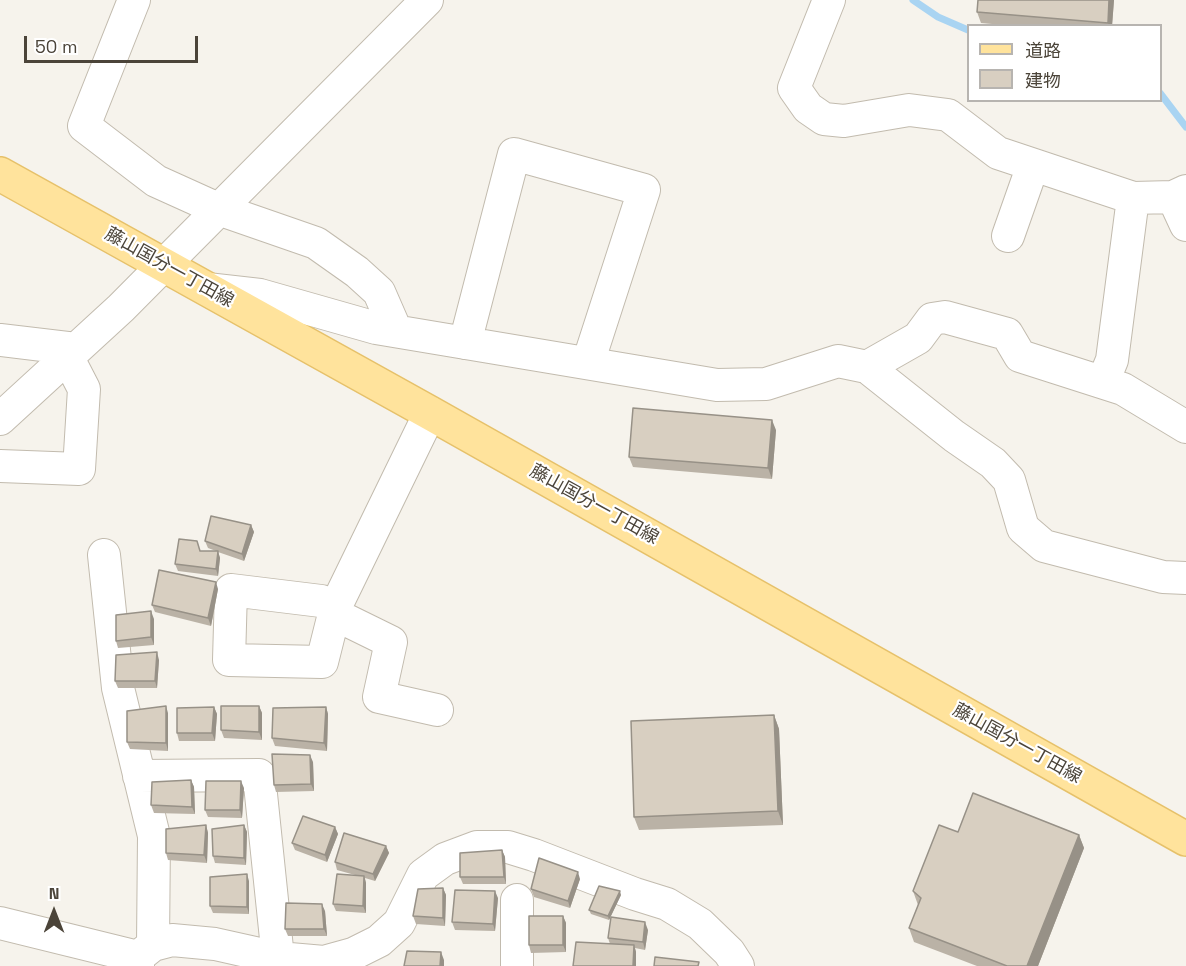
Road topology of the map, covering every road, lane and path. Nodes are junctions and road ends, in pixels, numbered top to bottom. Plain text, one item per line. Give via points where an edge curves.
1 (134, 0) edge
2 (427, 0) edge
3 (829, 0) edge
4 (1033, 165) junction
5 (0, 174) edge
6 (1180, 194) edge
7 (1133, 198) junction
8 (218, 209) junction
9 (1186, 225) edge
10 (1008, 236) dead end
11 (163, 265) junction
12 (206, 289) junction
13 (396, 331) junction
14 (0, 340) edge
15 (465, 343) junction
16 (72, 353) junction
17 (588, 363) junction
18 (867, 367) junction
19 (1103, 382) junction
20 (430, 413) junction
21 (0, 418) edge
22 (0, 424) edge
23 (1186, 427) edge
24 (0, 466) edge
25 (104, 555) dead end
26 (1186, 578) edge
27 (437, 710) dead end
28 (139, 776) junction
29 (1186, 839) edge
30 (518, 900) dead end
31 (0, 923) edge
32 (143, 956) edge
33 (278, 958) junction
34 (517, 966) edge
35 (738, 966) edge

1 - 8 street via 84,126 156,181
2 - 8 street
3 - 4 street via 794,88 808,108 824,119 844,121 909,110 948,115 998,153
4 - 7 street
4 - 10 street
5 - 11 main road, 藤山国分一丁田線
6 - 7 street
6 - 9 street
7 - 19 street via 1112,360
8 - 11 street
8 - 13 street via 316,243 379,292
11 - 12 main road, 藤山国分一丁田線
11 - 16 street
12 - 13 street via 260,296
12 - 20 main road, 藤山国分一丁田線
13 - 15 street
14 - 16 street
15 - 17 street
15 - 17 street via 514,154 644,190
16 - 21 street
16 - 24 street via 84,388 79,469
17 - 18 street via 717,385 766,384 837,361
18 - 19 street via 918,338 932,319 945,317 1007,334 1020,356
18 - 26 street via 1009,480 1023,528 1044,546 1163,577
19 - 23 street via 1123,388
20 - 27 street via 335,610 391,642 379,697
20 - 29 main road, 藤山国分一丁田線
21 - 22 street
25 - 28 street via 118,688
28 - 32 street via 154,836
28 - 33 street via 259,775
30 - 34 street
31 - 32 street
32 - 33 street via 172,940 215,944
33 - 35 street via 324,962 353,954 379,941 399,923 423,875 445,859 477,847 508,847 667,904 700,924

